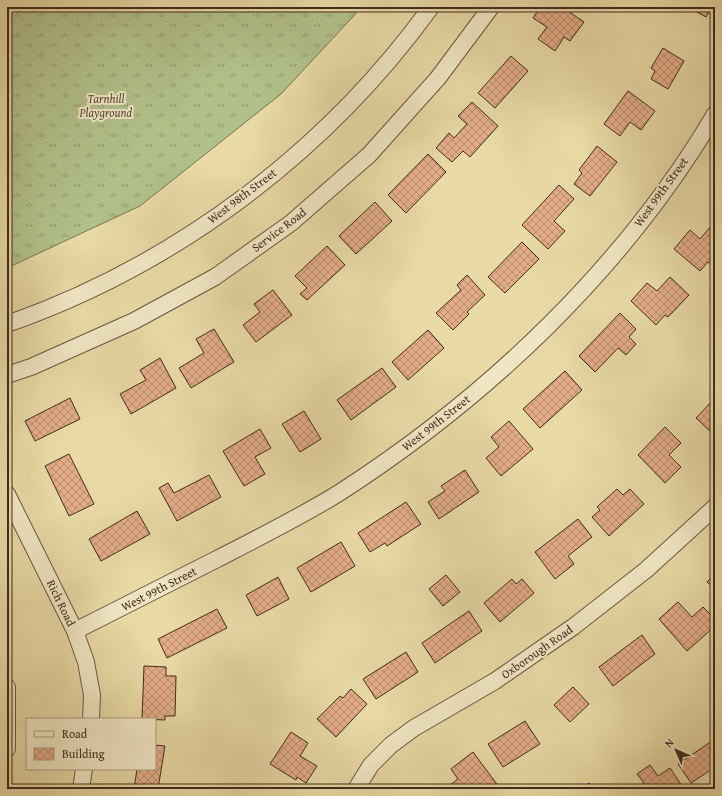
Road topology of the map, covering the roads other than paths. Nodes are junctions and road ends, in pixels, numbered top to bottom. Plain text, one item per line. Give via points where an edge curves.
1 (431, 7) edge
2 (491, 7) edge
3 (715, 114) edge
4 (7, 324) edge
5 (7, 375) edge
6 (7, 494) edge
7 (715, 507) edge
8 (75, 631) junction
9 (7, 687) edge
10 (91, 718) edge
11 (7, 749) edge
12 (84, 770) edge
13 (81, 789) edge
14 (356, 789) edge

1 - 4 street, West 98th Street via 408,39 357,97 301,151 241,200 176,244 109,282
2 - 5 street, Service Road via 438,78 369,155 291,223 216,277 134,321 31,367
3 - 8 street, West 99th Street via 658,200 603,268 542,331 411,444 338,493 262,536
6 - 8 street, Rich Road
7 - 14 street, Oxborough Road via 646,570 573,627 495,681 414,728 391,745 371,765
8 - 10 street, Rich Road via 86,662 92,695
9 - 11 street
12 - 13 street

